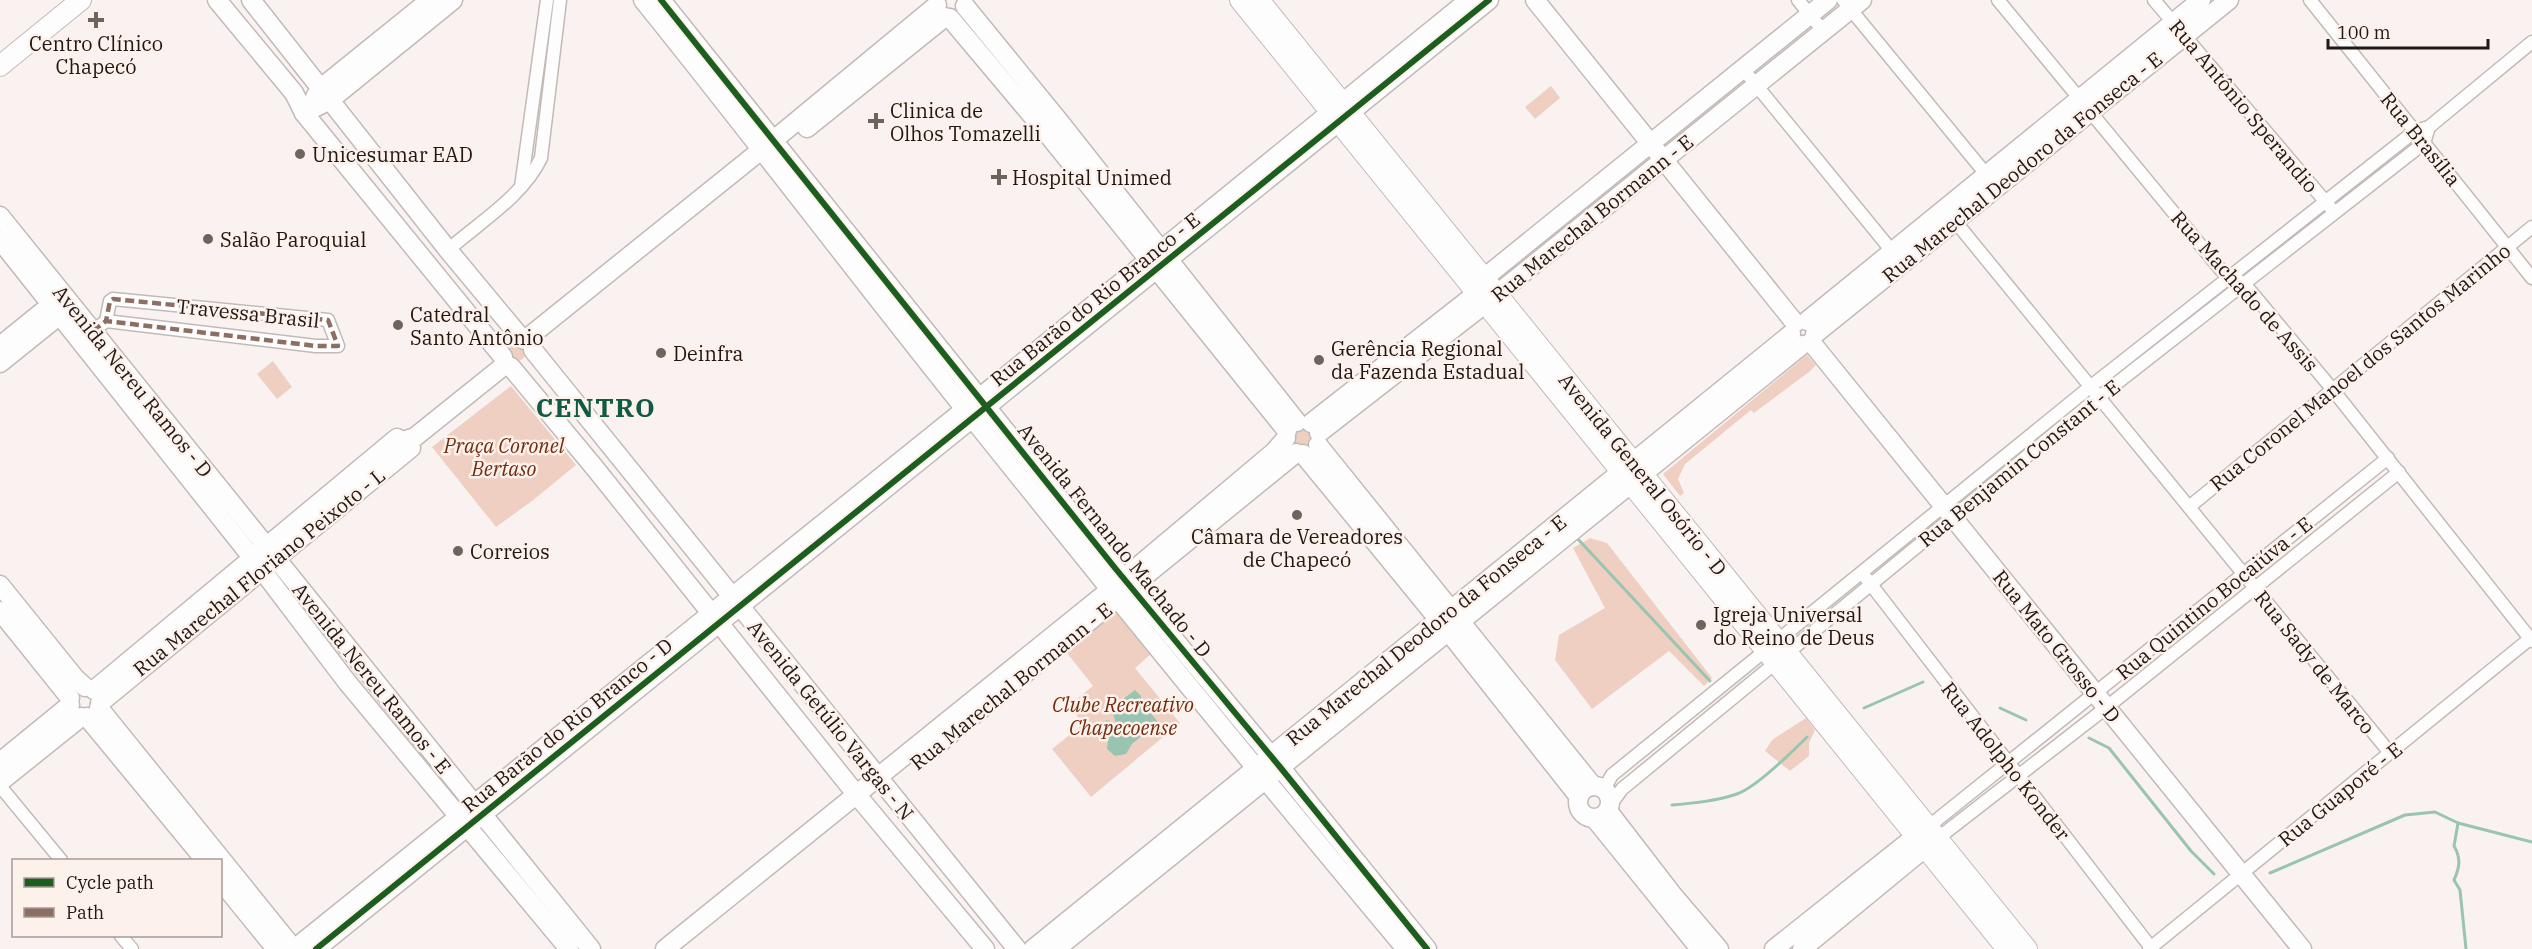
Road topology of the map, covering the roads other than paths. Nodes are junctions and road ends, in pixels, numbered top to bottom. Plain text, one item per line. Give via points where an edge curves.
1 (61, 0) edge
2 (81, 0) edge
3 (217, 0) edge
4 (251, 0) edge
5 (430, 0) edge
6 (453, 0) edge
7 (547, 0) edge
8 (560, 0) edge
9 (643, 0) edge
10 (661, 0) edge
11 (1240, 0) edge
12 (1259, 0) edge
13 (1468, 0) edge
14 (1489, 0) edge
15 (1535, 0) edge
16 (1798, 0) edge
17 (1998, 0) edge
18 (2154, 0) edge
19 (2201, 0) edge
20 (2229, 0) edge
21 (2310, 0) edge
22 (965, 2) edge
23 (1852, 3) edge
24 (1820, 5) edge
25 (940, 7) edge
26 (1830, 26) junction
27 (2179, 29) junction
28 (1437, 35) junction
29 (2532, 42) edge
30 (0, 50) edge
31 (0, 66) edge
32 (1743, 69) junction
33 (1756, 85) junction
34 (325, 94) junction
35 (2085, 106) junction
36 (304, 113) junction
37 (1341, 113) junction
38 (1043, 115) junction
39 (2429, 127) junction
40 (2415, 131) junction
41 (1650, 143) junction
42 (2424, 143) junction
43 (771, 149) junction
44 (1664, 160) junction
45 (1992, 181) junction
46 (521, 187) junction
47 (2325, 202) junction
48 (1564, 213) junction
49 (2334, 213) junction
50 (1950, 215) junction
51 (0, 216) edge
52 (2532, 227) edge
53 (1577, 230) junction
54 (0, 240) edge
55 (2507, 247) junction
56 (448, 250) junction
57 (1898, 257) junction
58 (1159, 260) junction
59 (2230, 277) junction
60 (2532, 278) edge
61 (2244, 284) junction
62 (1486, 292) junction
63 (60, 306) junction
64 (99, 326) junction
65 (1803, 333) junction
66 (528, 345) junction
67 (0, 346) edge
68 (2135, 352) junction
69 (0, 363) edge
70 (507, 363) junction
71 (2143, 363) junction
72 (2090, 387) junction
73 (2333, 390) junction
74 (2099, 397) junction
75 (976, 409) junction
76 (1302, 437) junction
77 (2388, 458) junction
78 (2399, 472) junction
79 (1632, 473) junction
80 (2189, 507) junction
81 (1949, 512) junction
82 (2313, 519) junction
83 (2324, 532) junction
84 (264, 558) junction
85 (1862, 573) junction
86 (2244, 574) junction
87 (1870, 584) junction
88 (0, 585) edge
89 (1122, 588) junction
90 (2255, 588) junction
91 (736, 601) junction
92 (0, 611) edge
93 (716, 618) junction
94 (1450, 620) junction
95 (2531, 639) edge
96 (1777, 651) junction
97 (2101, 700) junction
98 (86, 703) junction
99 (38, 741) junction
100 (2390, 753) junction
101 (1275, 761) junction
102 (0, 762) edge
103 (2007, 763) junction
104 (1260, 774) junction
105 (2018, 776) junction
106 (881, 782) junction
107 (0, 784) edge
108 (860, 799) junction
109 (1598, 801) junction
110 (478, 809) junction
111 (460, 821) junction
112 (1927, 837) junction
113 (59, 859) edge
114 (203, 859) edge
115 (218, 859) edge
116 (222, 864) edge
117 (2241, 874) junction
118 (222, 882) edge
119 (1856, 894) junction
120 (122, 937) edge
121 (293, 948) edge
122 (2150, 948) edge
123 (132, 949) edge
124 (569, 949) edge
125 (591, 949) edge
126 (665, 949) edge
127 (683, 949) edge
128 (985, 949) edge
129 (1017, 949) edge
130 (1033, 949) edge
131 (1056, 949) edge
132 (1406, 949) edge
133 (1427, 949) edge
134 (1700, 949) edge
135 (1719, 949) edge
136 (1774, 949) edge
137 (1802, 949) edge
138 (2007, 949) edge
139 (2027, 949) edge
140 (2302, 949) edge

1 - 30 main road
2 - 31 main road
3 - 36 street, Avenida Getúlio Vargas - N via 294,93
4 - 34 street, Avenida Getúlio Vargas - N
5 - 34 street
6 - 34 street
7 - 46 street
8 - 46 street via 541,158
9 - 43 street
10 - 43 street
11 - 37 main road, Avenida General Osório - D
12 - 37 main road, Avenida General Osório - D
13 - 28 street, Rua Barão do Rio Branco - E
14 - 28 street, Rua Barão do Rio Branco - E
15 - 41 street, Rua Mato Grosso - D
16 - 24 street
17 - 35 street, Rua Machado de Assis
18 - 27 street, Rua Antônio Sperandio
19 - 27 street, Rua Marechal Deodoro da Fonseca - E
20 - 27 street, Rua Marechal Deodoro da Fonseca - E
21 - 40 street, Rua Brasília
22 - 25 street via 959,15
22 - 38 street
23 - 26 street, Rua Marechal Bormann - E
23 - 45 street
24 - 26 street
24 - 32 street, Rua Marechal Bormann - E
25 - 38 street
25 - 43 street
26 - 33 street, Rua Marechal Bormann - E
27 - 35 street, Rua Marechal Deodoro da Fonseca - E
27 - 47 street, Rua Antônio Sperandio
28 - 37 street, Rua Barão do Rio Branco - E
29 - 39 street, Rua Benjamin Constant - E
32 - 33 street
32 - 41 street, Rua Marechal Bormann - E
33 - 44 street, Rua Marechal Bormann - E
33 - 57 street
34 - 36 street
34 - 56 street, Avenida Getúlio Vargas - N
35 - 45 street, Rua Marechal Deodoro da Fonseca - E
35 - 59 street, Rua Machado de Assis via 2220,270
36 - 70 street, Avenida Getúlio Vargas - N
37 - 58 street, Rua Barão do Rio Branco - E
37 - 62 main road, Avenida General Osório - D
38 - 58 street
39 - 40 street, Rua Benjamin Constant - E
39 - 42 street
40 - 42 street, Rua Brasília
40 - 47 street, Rua Benjamin Constant - E
41 - 44 street, Rua Mato Grosso - D
41 - 48 street, Rua Marechal Bormann - E
42 - 49 street, Rua Benjamin Constant - E
42 - 55 street, Rua Brasília
43 - 66 street
43 - 75 street, Avenida Fernando Machado - D
44 - 53 street, Rua Marechal Bormann - E
44 - 65 street, Rua Mato Grosso - D
45 - 50 street, Rua Marechal Deodoro da Fonseca - E
46 - 56 street
47 - 49 street, Rua Antônio Sperandio
47 - 59 street, Rua Benjamin Constant - E
48 - 53 street
48 - 62 street, Rua Marechal Bormann - E
49 - 61 street, Rua Benjamin Constant - E
50 - 57 street, Rua Marechal Deodoro da Fonseca - E
50 - 72 street, Rua Sady de Marco
51 - 63 street, Avenida Nereu Ramos - D
52 - 55 street, Rua Coronel Manoel dos Santos Marinho
53 - 62 street, Rua Marechal Bormann - E
54 - 63 street, Avenida Nereu Ramos - D
55 - 60 street, Rua Brasília
55 - 73 street, Rua Coronel Manoel dos Santos Marinho
56 - 66 street, Avenida Getúlio Vargas - N
57 - 65 street, Rua Marechal Deodoro da Fonseca - E
58 - 75 street, Rua Barão do Rio Branco - E
58 - 76 street
59 - 61 street, Rua Machado de Assis
59 - 68 street, Rua Benjamin Constant - E
61 - 71 street, Rua Benjamin Constant - E
61 - 73 street, Rua Machado de Assis
62 - 76 street, Rua Marechal Bormann - E
62 - 79 main road, Avenida General Osório - D
63 - 64 street, Avenida Nereu Ramos - D
63 - 67 street
63 - 69 street
63 - 84 street, Avenida Nereu Ramos - D
64 - 64 street, Travessa Brasil via 316,346 339,346 328,320 114,299
64 - 84 street, Avenida Nereu Ramos - D
65 - 79 street, Rua Marechal Deodoro da Fonseca - E
65 - 81 street, Rua Mato Grosso - D
66 - 70 street via 529,364 521,369
66 - 70 street via 514,339 507,342 503,349
66 - 91 street, Avenida Getúlio Vargas - N
68 - 71 street
68 - 72 street, Rua Benjamin Constant - E
70 - 84 street, Rua Marechal Floriano Peixoto - L via 415,437 403,441 397,438
70 - 93 street, Avenida Getúlio Vargas - N
71 - 74 street, Rua Benjamin Constant - E
72 - 74 street, Rua Sady de Marco
72 - 81 street, Rua Benjamin Constant - E
73 - 77 street, Rua Machado de Assis
73 - 80 street, Rua Coronel Manoel dos Santos Marinho
74 - 80 street, Rua Sady de Marco
74 - 81 street, Rua Benjamin Constant - E
75 - 89 street, Avenida Fernando Machado - D
75 - 91 street, Rua Barão do Rio Branco - E
76 - 89 street, Rua Marechal Bormann - E
76 - 94 street
77 - 78 street, Rua Machado de Assis
77 - 82 street, Rua Quintino Bocaiúva - E
78 - 83 street, Rua Quintino Bocaiúva - E
78 - 95 street, Rua Machado de Assis
79 - 94 street, Rua Marechal Deodoro da Fonseca - E
79 - 96 main road, Avenida General Osório - D
80 - 86 street, Rua Sady de Marco
81 - 85 street, Rua Benjamin Constant - E
81 - 87 street, Rua Benjamin Constant - E
81 - 97 street, Rua Mato Grosso - D
82 - 83 street
82 - 86 street, Rua Quintino Bocaiúva - E
83 - 90 street, Rua Quintino Bocaiúva - E
84 - 98 street, Rua Marechal Floriano Peixoto - L
84 - 110 street, Avenida Nereu Ramos - E
84 - 111 street, Avenida Nereu Ramos - E via 347,682
85 - 87 street, Rua Adolpho Konder
85 - 96 street, Rua Benjamin Constant - E
86 - 90 street, Rua Sady de Marco
86 - 97 street, Rua Quintino Bocaiúva - E
87 - 96 street, Rua Benjamin Constant - E
87 - 103 street, Rua Adolpho Konder
88 - 98 street via 75,678
89 - 101 street, Avenida Fernando Machado - D
89 - 104 street, Avenida Fernando Machado - D
89 - 106 street, Rua Marechal Bormann - E
90 - 97 street, Rua Quintino Bocaiúva - E
90 - 100 street, Rua Sady de Marco
91 - 93 street, Rua Barão do Rio Branco - D
91 - 106 street, Avenida Getúlio Vargas - N
92 - 98 street
93 - 108 street, Avenida Getúlio Vargas - N
93 - 110 street, Rua Barão do Rio Branco - D
94 - 101 street, Rua Marechal Deodoro da Fonseca - E
94 - 109 street
95 - 100 street, Rua Guaporé - E
96 - 109 street, Rua Benjamin Constant - E via 1622,789
96 - 112 main road, Avenida General Osório - D
97 - 103 street, Rua Quintino Bocaiúva - E
97 - 105 street, Rua Quintino Bocaiúva - E
97 - 117 street, Rua Mato Grosso - D
98 - 99 street, Rua Marechal Floriano Peixoto - L
98 - 114 street
98 - 115 street
99 - 102 street, Rua Marechal Floriano Peixoto - L
99 - 107 street, Rua Marechal Floriano Peixoto - L
100 - 117 street, Rua Guaporé - E
101 - 104 street, Rua Marechal Deodoro da Fonseca - E
101 - 133 street, Avenida Fernando Machado - D
103 - 105 street, Rua Adolpho Konder
103 - 112 street, Rua Quintino Bocaiúva - E
104 - 130 street, Rua Marechal Deodoro da Fonseca - E
104 - 131 street, Rua Marechal Deodoro da Fonseca - E
104 - 132 street, Avenida Fernando Machado - D
105 - 112 street, Rua Quintino Bocaiúva - E
105 - 122 street, Rua Adolpho Konder
106 - 108 street, Rua Marechal Bormann - E
106 - 129 street, Avenida Getúlio Vargas - N
107 - 113 street
108 - 126 street
108 - 127 street
108 - 128 street, Avenida Getúlio Vargas - N
109 - 134 street
109 - 135 street
110 - 111 street, Rua Barão do Rio Branco - D
110 - 125 street, Avenida Nereu Ramos - E
111 - 121 street
111 - 121 street, Rua Barão do Rio Branco - D via 435,853
111 - 124 street, Avenida Nereu Ramos - E
112 - 119 street, Rua Quintino Bocaiúva - E
112 - 138 main road, Avenida General Osório - D
112 - 139 main road, Avenida General Osório - D
116 - 121 street
117 - 122 street, Rua Guaporé - E
117 - 140 street, Rua Mato Grosso - D
118 - 121 street
119 - 136 street, Rua Quintino Bocaiúva - E
119 - 137 street, Rua Quintino Bocaiúva - E
120 - 123 street

